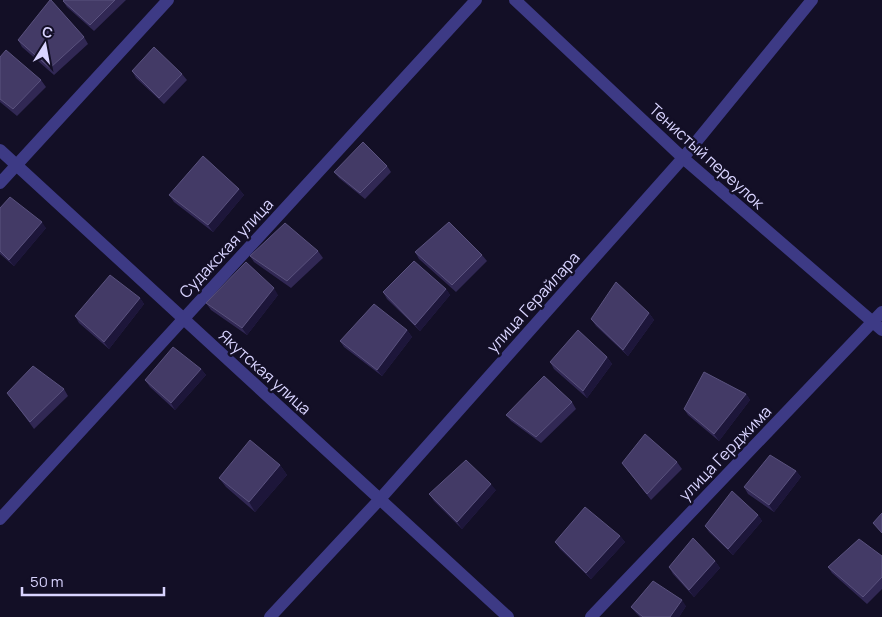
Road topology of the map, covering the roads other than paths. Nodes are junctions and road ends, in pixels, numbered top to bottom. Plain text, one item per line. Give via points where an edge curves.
1 (168, 0) edge
2 (476, 0) edge
3 (515, 0) edge
4 (812, 0) edge
5 (0, 150) edge
6 (683, 158) junction
7 (16, 165) junction
8 (0, 183) edge
9 (882, 312) edge
10 (183, 318) junction
11 (878, 326) edge
12 (380, 499) junction
13 (0, 519) edge
14 (270, 617) edge
15 (508, 617) edge
16 (591, 617) edge

1 - 7 street
2 - 10 street, Судакская улица
3 - 6 street, Тенистый переулок
4 - 6 street, улица Герайлара
5 - 7 street, Якутская улица
6 - 11 street, Тенистый переулок
6 - 12 street, улица Герайлара
7 - 8 street
7 - 10 street, Якутская улица
9 - 11 street, улица Герджима
10 - 12 street, Якутская улица
10 - 13 street, Судакская улица
11 - 16 street, улица Герджима
12 - 14 street, улица Герайлара
12 - 15 street, Якутская улица

